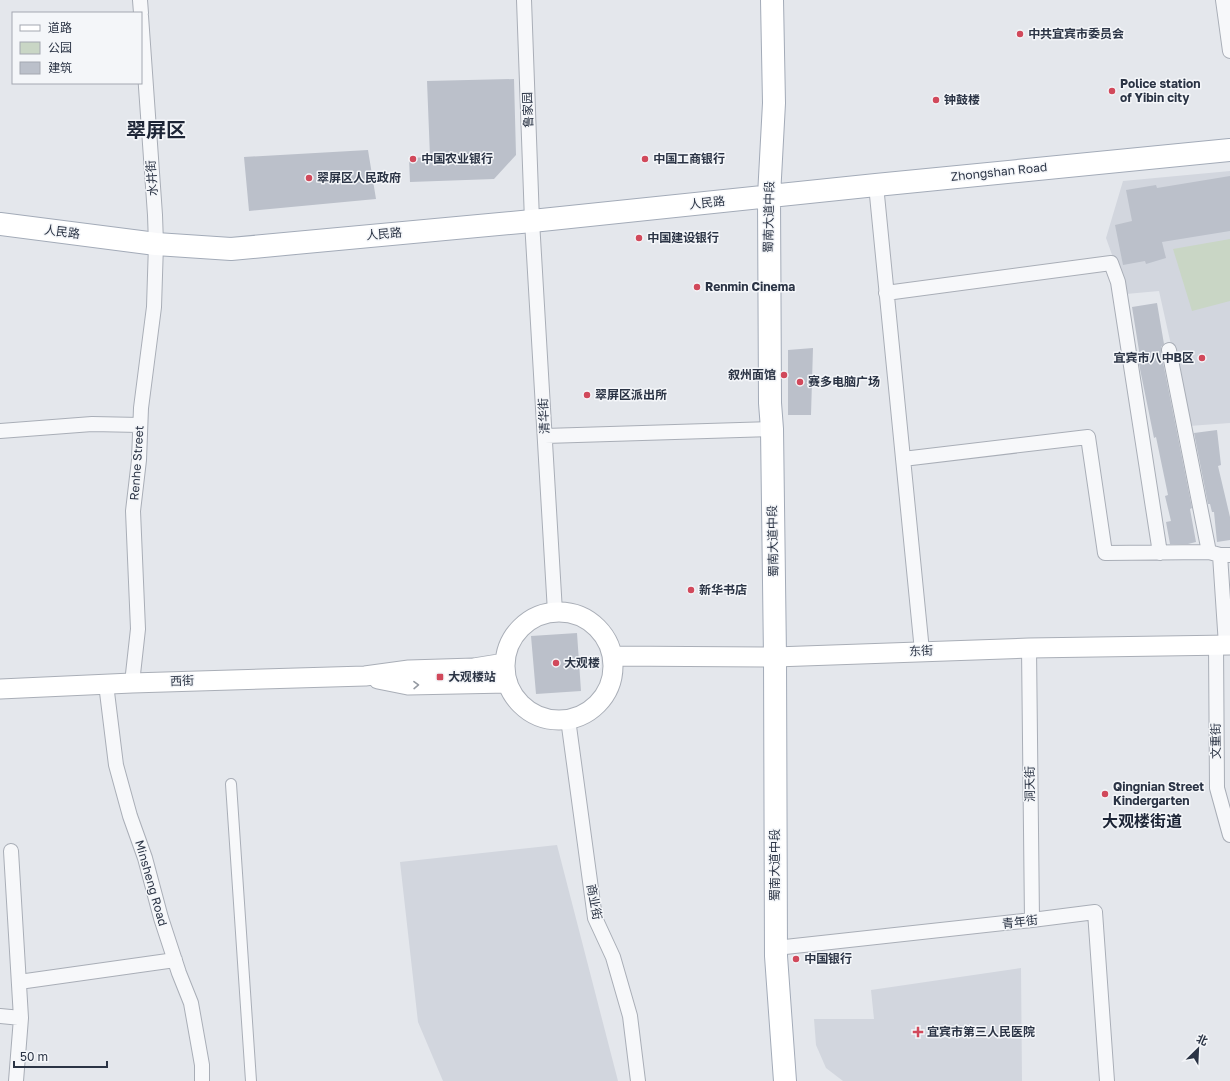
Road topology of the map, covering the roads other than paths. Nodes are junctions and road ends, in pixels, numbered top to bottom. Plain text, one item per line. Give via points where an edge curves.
1 (140, 0) edge
2 (524, 0) edge
3 (772, 0) edge
4 (1223, 0) edge
5 (141, 12) edge
6 (142, 31) edge
7 (1230, 51) edge
8 (1230, 150) edge
9 (876, 185) junction
10 (769, 196) junction
11 (532, 220) junction
12 (0, 224) edge
13 (156, 244) junction
14 (886, 293) junction
15 (1169, 350) dead end
16 (140, 425) junction
17 (772, 429) junction
18 (0, 431) edge
19 (545, 436) junction
20 (902, 459) junction
21 (1160, 553) junction
22 (1220, 554) edge
23 (555, 612) junction
24 (1224, 645) edge
25 (1029, 648) junction
26 (922, 651) junction
27 (612, 656) junction
28 (775, 656) junction
29 (505, 664) junction
30 (365, 676) junction
31 (132, 683) junction
32 (508, 683) junction
33 (106, 684) junction
34 (0, 689) edge
35 (568, 719) junction
36 (231, 784) dead end
37 (1230, 835) edge
38 (11, 851) dead end
39 (1032, 920) junction
40 (776, 948) junction
41 (175, 960) junction
42 (19, 982) junction
43 (0, 1016) edge
44 (21, 1018) junction
45 (16, 1081) edge
46 (202, 1081) edge
47 (251, 1081) edge
48 (638, 1081) edge
49 (785, 1081) edge
50 (1107, 1081) edge

1 - 5 street
2 - 11 street, 鲁家园
3 - 10 main road, 蜀南大道中段 via 774,103
4 - 7 street
6 - 13 street, 水井街
8 - 9 main road, Zhongshan Road
9 - 10 main road, Zhongshan Road
9 - 14 street
10 - 11 main road, 人民路
10 - 17 main road, 蜀南大道中段
11 - 13 main road, 人民路 via 231,249
11 - 19 street, 清华街
12 - 13 main road, 人民路
13 - 16 street, Renhe Street via 154,307
14 - 20 street
14 - 21 street via 1111,263 1118,282
15 - 22 street, 文重街
16 - 18 street via 92,424
16 - 31 street, Renhe Street via 133,511 138,629
17 - 19 street
17 - 28 main road, 蜀南大道中段
19 - 23 street, 清华街
20 - 21 street via 1088,437 1105,553
20 - 26 street
21 - 22 street
22 - 24 street, 文重街
23 - 27 main road via 574,614 590,622 600,630 610,646
23 - 29 main road via 530,620 513,637
24 - 25 main road, 东街
24 - 37 street, 文重街 via 1217,788
25 - 26 main road, 东街
25 - 39 street, 洞天街
26 - 28 main road, 东街
27 - 28 main road, 东街
27 - 35 main road via 613,673 607,691 596,706 586,713
28 - 40 main road, 蜀南大道中段
29 - 30 main road, 西街 via 474,668 409,670
29 - 32 main road
30 - 31 main road, 西街
30 -> 32 main road, 西街 via 408,685
31 - 33 main road, 西街
32 - 35 main road via 529,710 549,719
33 - 34 main road, 西街
33 - 41 street, Minsheng Road via 116,765
35 - 48 street, 商业街 via 595,918 613,957 630,1016
36 - 47 street
38 - 42 street
39 - 40 street, 青年街
39 - 50 street, 青年街 via 1095,912
40 - 49 main road, 蜀南大道中段
41 - 42 street
41 - 46 street, Minsheng Road via 191,1003 202,1065
42 - 44 street
43 - 44 street
44 - 45 street

